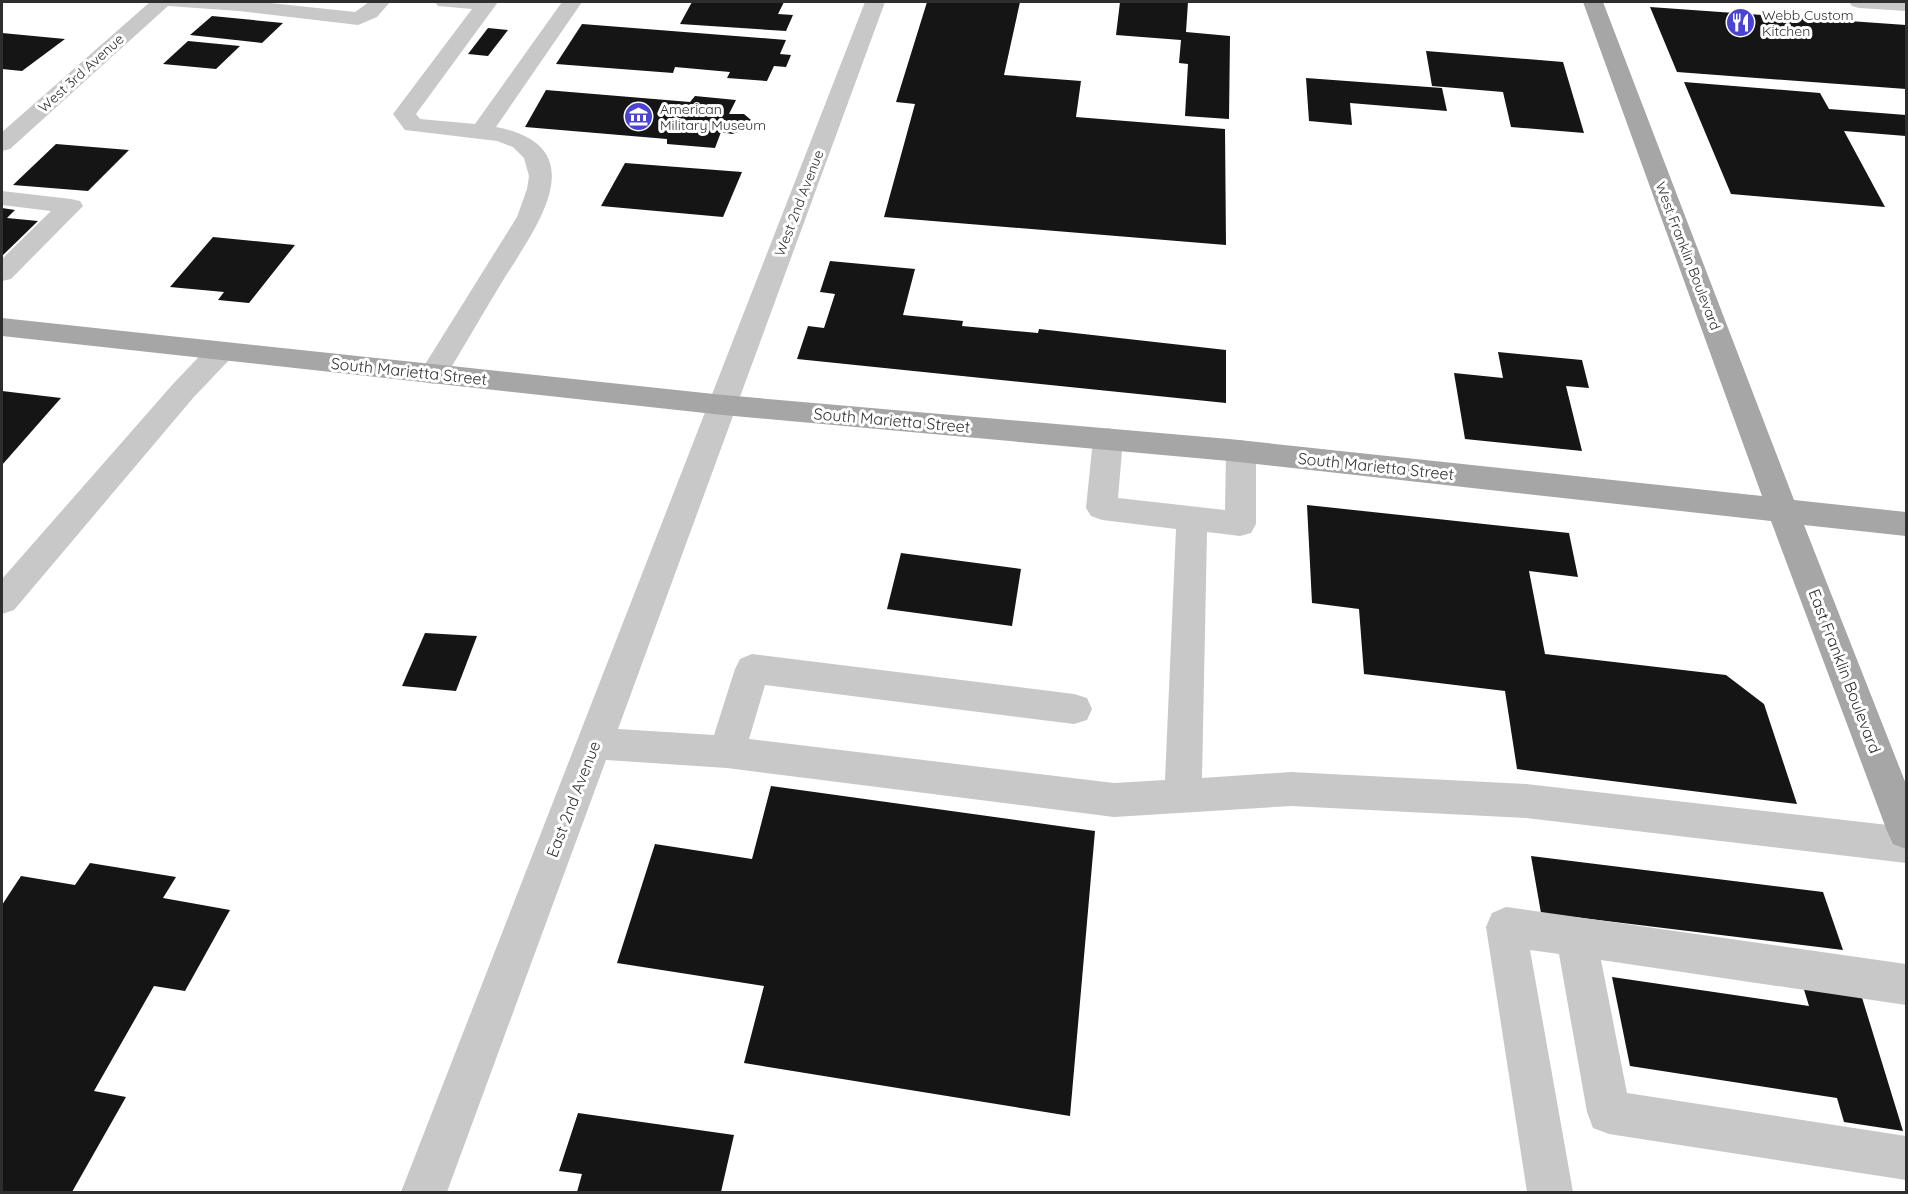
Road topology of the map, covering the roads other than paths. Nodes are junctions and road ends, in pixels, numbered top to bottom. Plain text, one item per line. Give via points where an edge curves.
1 (161, 2) edge
2 (175, 2) edge
3 (380, 2) edge
4 (445, 2) edge
5 (572, 2) edge
6 (875, 2) edge
7 (1593, 2) edge
8 (1859, 2) edge
9 (487, 3) edge
10 (1906, 5) edge
11 (480, 132) junction
12 (2, 144) edge
13 (2, 198) edge
14 (2, 273) edge
15 (2, 327) edge
16 (221, 351) junction
17 (433, 374) junction
18 (723, 405) junction
19 (1108, 439) junction
20 (1241, 451) junction
21 (1783, 511) junction
22 (1192, 518) junction
23 (1906, 524) edge
24 (2, 601) edge
25 (1074, 709) dead end
26 (595, 742) junction
27 (727, 752) junction
28 (1183, 795) junction
29 (1906, 831) edge
30 (1906, 845) edge
31 (1576, 937) junction
32 (1906, 984) edge
33 (1906, 1158) edge
34 (424, 1192) edge
35 (1550, 1192) edge

1 - 12 street, West 3rd Avenue
2 - 3 street via 239,4 358,19
4 - 9 street
5 - 11 street
6 - 18 street, West 2nd Avenue
7 - 21 main road, West Franklin Boulevard
8 - 10 street
9 - 11 street via 404,114 413,125
11 - 17 street via 504,134 528,146 541,175 537,199
13 - 14 street via 71,206
15 - 16 main road, South Marietta Street
16 - 17 main road, South Marietta Street
16 - 24 street
17 - 18 main road, South Marietta Street
18 - 19 main road, South Marietta Street
18 - 26 street, East 2nd Avenue
19 - 20 main road, South Marietta Street
19 - 22 street via 1102,508
20 - 21 main road, South Marietta Street
20 - 22 street via 1240,525
21 - 23 main road, South Marietta Street
21 - 29 main road, East Franklin Boulevard
22 - 28 street
25 - 27 street via 752,669
26 - 27 street
26 - 34 street, East 2nd Avenue
27 - 28 street via 1114,800
28 - 30 street via 1291,789 1526,801
31 - 32 street
31 - 33 street via 1609,1112
31 - 35 street via 1506,927

